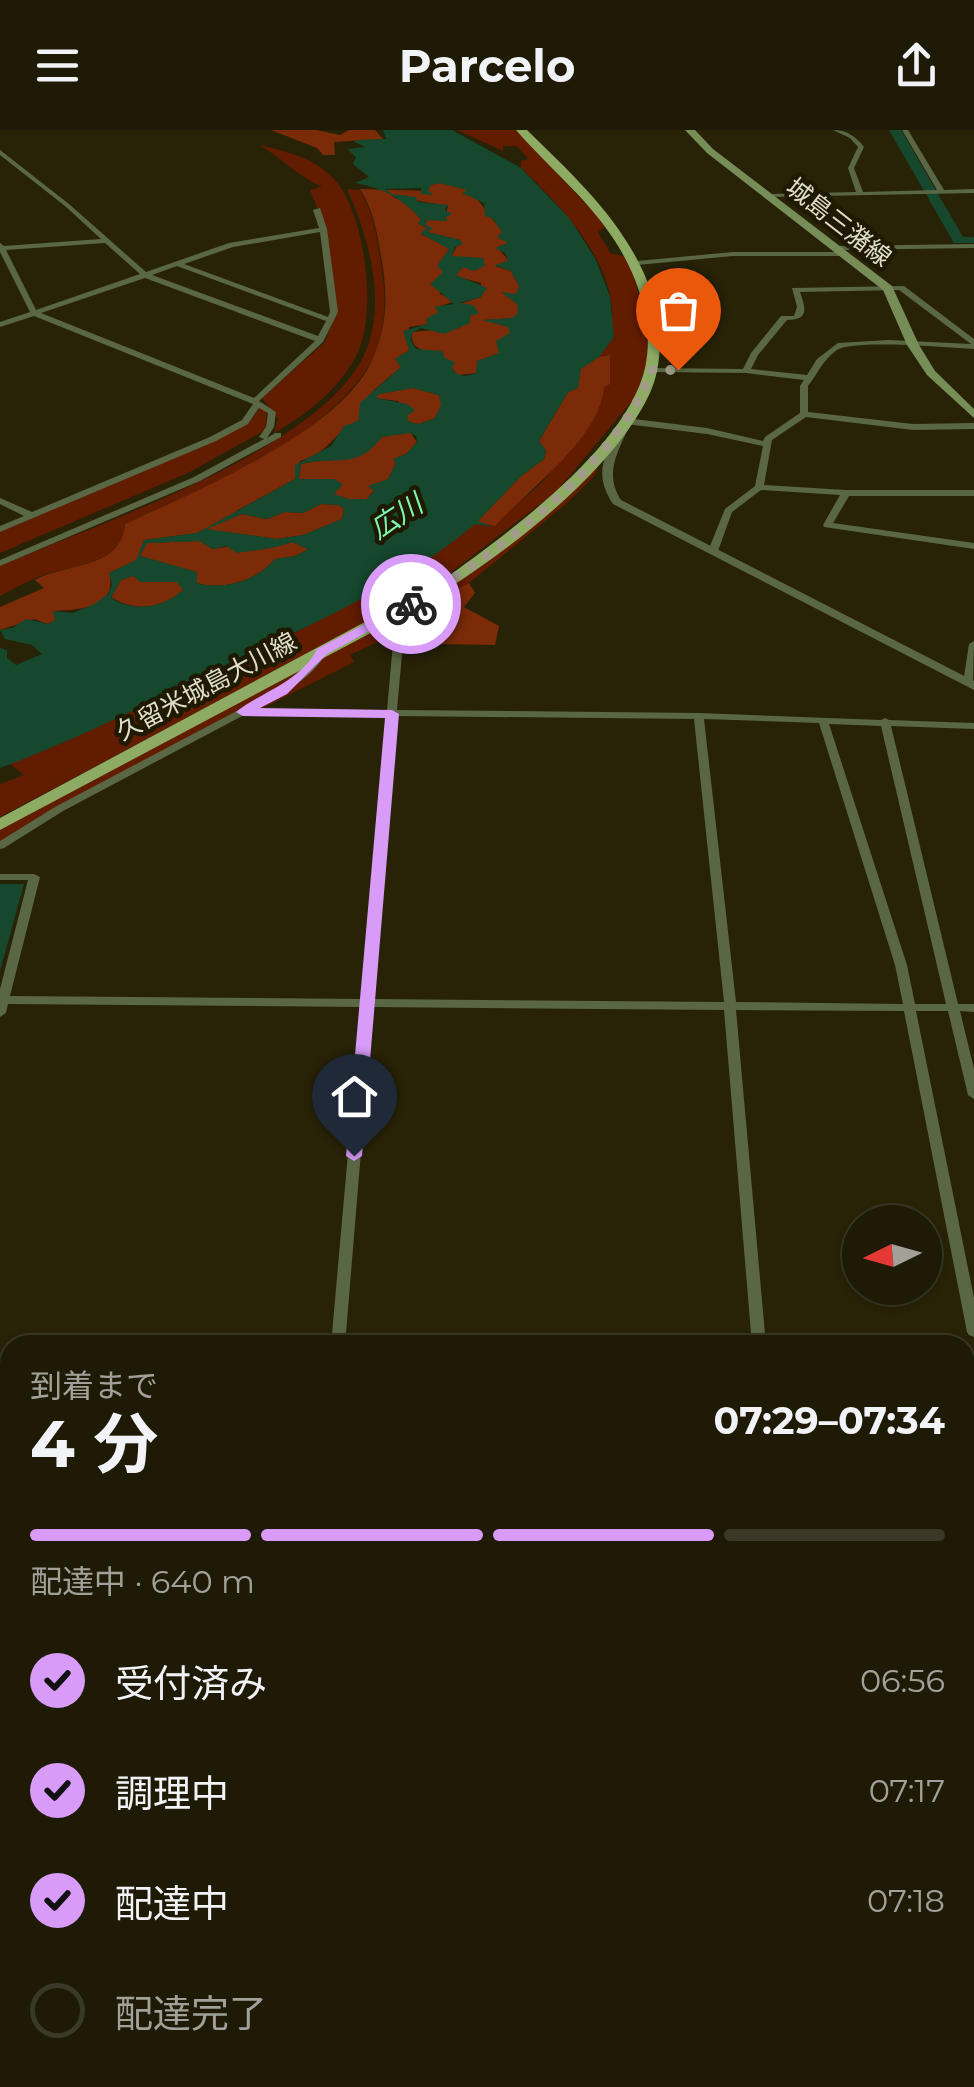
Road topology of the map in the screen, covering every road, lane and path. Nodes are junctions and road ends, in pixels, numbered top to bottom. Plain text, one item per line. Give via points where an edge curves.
1 (522, 130) edge
2 (690, 130) edge
3 (836, 130) edge
4 (905, 130) edge
5 (0, 152) edge
6 (974, 191) edge
7 (940, 192) junction
8 (860, 194) junction
9 (768, 196) junction
10 (317, 210) dead end
11 (324, 229) junction
12 (106, 241) junction
13 (974, 246) edge
14 (0, 247) edge
15 (839, 251) junction
16 (637, 263) junction
17 (177, 264) junction
18 (145, 275) junction
19 (888, 288) junction
20 (34, 314) junction
21 (330, 320) junction
22 (0, 325) edge
23 (320, 340) junction
24 (913, 345) junction
25 (974, 345) edge
26 (652, 370) junction
27 (746, 371) junction
28 (811, 378) junction
29 (255, 402) junction
30 (804, 414) junction
31 (974, 414) edge
32 (626, 422) junction
33 (974, 426) edge
34 (263, 438) junction
35 (767, 444) junction
36 (759, 487) junction
37 (974, 493) edge
38 (846, 494) junction
39 (0, 501) edge
40 (32, 516) junction
41 (0, 528) edge
42 (974, 546) edge
43 (713, 551) junction
44 (0, 556) edge
45 (0, 563) edge
46 (399, 632) dead end
47 (974, 644) edge
48 (321, 652) junction
49 (971, 684) edge
50 (243, 712) junction
51 (392, 714) junction
52 (699, 716) junction
53 (823, 721) junction
54 (885, 721) junction
55 (974, 726) edge
56 (0, 825) edge
57 (0, 846) edge
58 (0, 877) edge
59 (367, 1004) junction
60 (2, 1006) edge
61 (730, 1006) junction
62 (913, 1007) junction
63 (952, 1007) junction
64 (974, 1008) edge
65 (974, 1095) edge
66 (974, 1332) edge
67 (339, 1335) edge
68 (758, 1335) edge

1 - 16 main road, 久留米城島大川線 via 609,222
2 - 9 main road, 城島三潴線
3 - 8 street via 861,147 851,168
4 - 7 street
5 - 12 street
6 - 7 street
7 - 8 street
8 - 9 street
9 - 15 main road, 城島三潴線
10 - 11 street
11 - 17 street via 232,245
11 - 21 street
12 - 14 street
12 - 18 street
13 - 15 street
14 - 20 street
15 - 16 street
15 - 19 main road, 城島三潴線
16 - 26 main road, 久留米城島大川線 via 651,319
17 - 18 street
17 - 21 street
18 - 20 street
18 - 23 street
19 - 24 main road, 城島三潴線
19 - 25 street via 901,288
19 - 27 street via 795,290 797,318 784,318 751,354
20 - 22 street
20 - 29 street
21 - 23 street
23 - 29 street
24 - 25 street
24 - 28 street via 838,346
24 - 31 main road, 城島三潴線 via 941,385
26 - 27 street
26 - 32 main road, 久留米城島大川線
27 - 28 street
28 - 30 street via 804,386
29 - 34 street via 272,412
29 - 40 street via 245,422 214,439
30 - 33 street via 913,427
30 - 35 street
32 - 35 street
32 - 43 street via 604,470 606,489 618,502
32 - 48 main road, 久留米城島大川線 via 582,474 483,557
34 - 44 street
34 - 45 street via 278,435 197,479
35 - 36 street
36 - 38 street
36 - 43 street via 728,511
37 - 38 street
38 - 42 street via 827,525
39 - 40 street
40 - 41 street
43 - 49 street
46 - 51 street
47 - 49 street
48 - 50 street via 282,691
48 - 56 main road, 久留米城島大川線
50 - 51 street
50 - 57 street
51 - 52 street
51 - 59 street
52 - 53 street
52 - 61 street
53 - 54 street
53 - 62 street
54 - 55 street
54 - 63 street
58 - 60 street via 34,877
59 - 60 street
59 - 61 street
59 - 67 street
61 - 62 street
61 - 68 street
62 - 63 street
62 - 66 street
63 - 64 street
63 - 65 street

